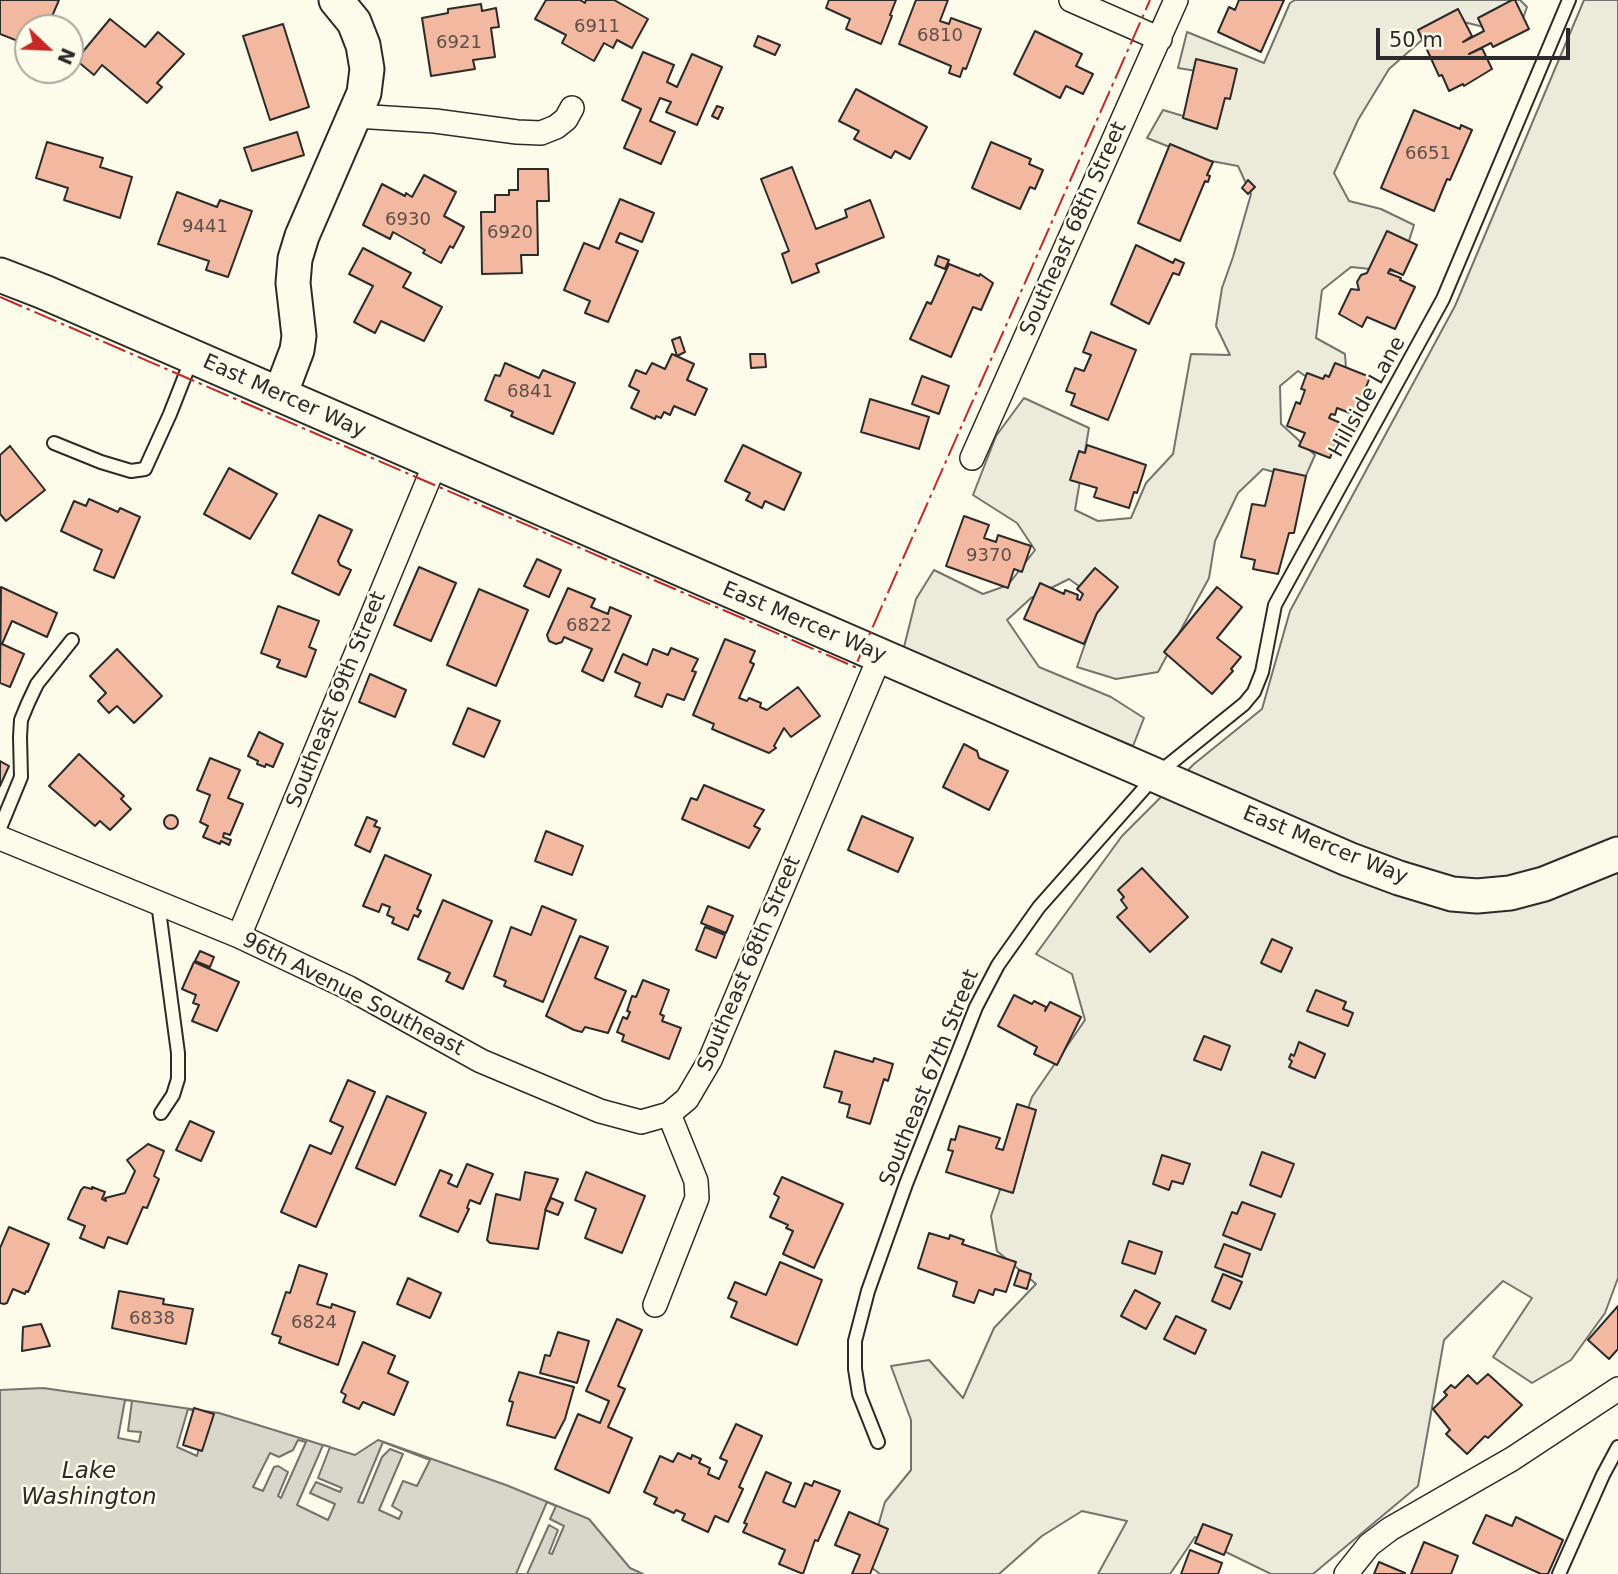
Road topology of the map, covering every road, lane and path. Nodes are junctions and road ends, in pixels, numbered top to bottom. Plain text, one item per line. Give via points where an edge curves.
1 (336, 0) edge
2 (1071, 0) edge
3 (1176, 0) edge
4 (1569, 0) edge
5 (1160, 39) junction
6 (572, 108) dead end
7 (356, 116) junction
8 (0, 275) edge
9 (192, 357) junction
10 (280, 395) junction
11 (54, 443) dead end
12 (972, 458) dead end
13 (435, 464) junction
14 (72, 640) dead end
15 (880, 656) junction
16 (1156, 775) junction
17 (0, 828) edge
18 (0, 838) edge
19 (1618, 854) edge
20 (158, 903) junction
21 (240, 936) junction
22 (161, 1113) dead end
23 (669, 1114) junction
24 (655, 1305) dead end
25 (1618, 1390) edge
26 (878, 1442) dead end
27 (1618, 1447) edge
28 (1346, 1574) edge
29 (1559, 1574) edge

1 - 7 street via 354,22 363,45 367,69
2 - 5 street
3 - 5 street, Southeast 68th Street
4 - 16 lane, Hillside Lane via 1443,299 1275,605 1254,692
5 - 12 street, Southeast 68th Street
6 - 7 street via 566,119 541,133
7 - 10 street via 299,247 293,283 298,343
8 - 9 street, East Mercer Way
9 - 10 street, East Mercer Way
9 - 11 lane via 145,469 131,471
10 - 13 street, East Mercer Way
13 - 15 street, East Mercer Way
13 - 21 street, Southeast 69th Street
14 - 17 lane via 37,684 21,720 21,777
15 - 16 street, East Mercer Way
15 - 23 street, Southeast 68th Street via 710,1060 687,1099
16 - 19 street, East Mercer Way via 1348,859 1452,894 1510,893
16 - 26 lane, Southeast 67th Street via 1039,906 998,965 976,1007 906,1184 855,1341 859,1394
18 - 20 street, 96th Avenue Southeast
20 - 21 street, 96th Avenue Southeast
20 - 22 lane via 178,1053 176,1087
21 - 23 street, 96th Avenue Southeast via 349,988 481,1061 600,1111 641,1122
23 - 24 street via 696,1181 697,1198
25 - 28 street via 1390,1529 1369,1545
27 - 29 lane

